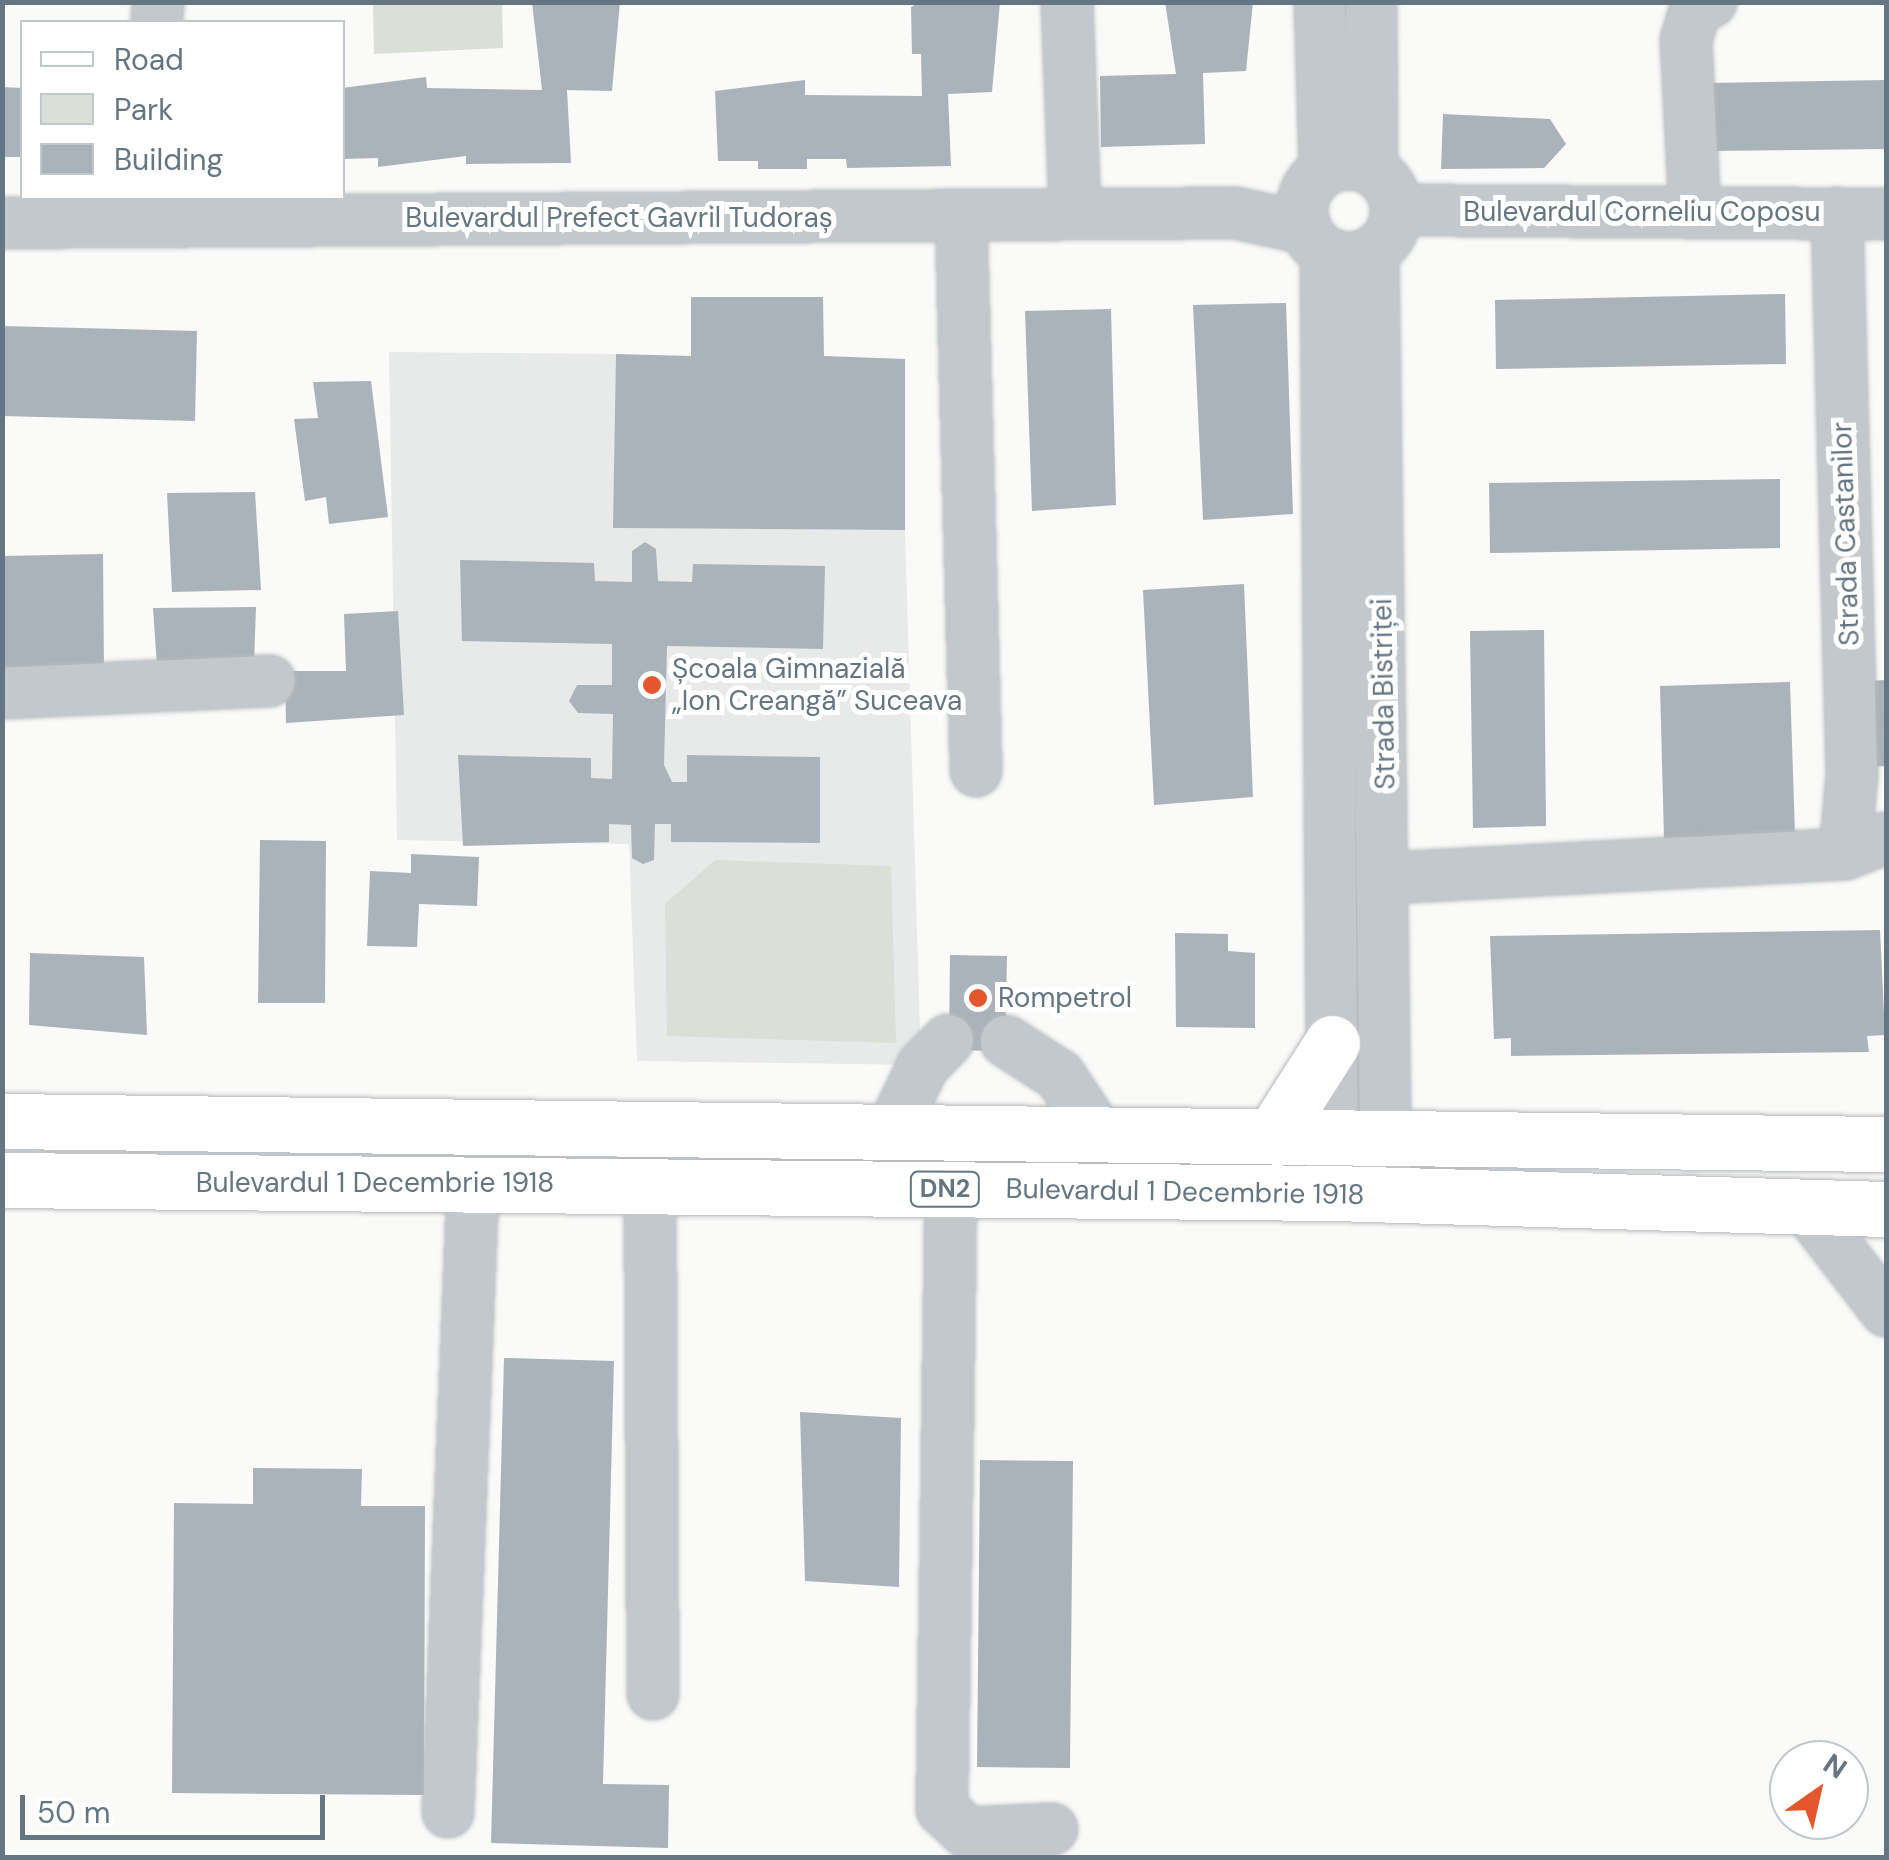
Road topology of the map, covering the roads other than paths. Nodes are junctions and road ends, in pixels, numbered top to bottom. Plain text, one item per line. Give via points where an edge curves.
1 (1068, 2) edge
2 (1320, 2) edge
3 (1371, 2) edge
4 (1711, 2) edge
5 (1343, 211) junction
6 (1695, 212) junction
7 (1235, 213) joint
8 (1837, 213) junction
9 (1075, 214) junction
10 (1886, 214) edge
11 (961, 215) junction
12 (2, 223) edge
13 (270, 681) dead end
14 (2, 693) edge
15 (976, 771) dead end
16 (1866, 846) edge
17 (1388, 878) junction
18 (948, 1040) dead end
19 (1006, 1041) dead end
20 (1332, 1043) junction
21 (2, 1121) edge
22 (892, 1130) junction
23 (1097, 1132) junction
24 (1274, 1134) junction
25 (1332, 1135) junction
26 (1387, 1136) junction
27 (1886, 1144) edge
28 (2, 1180) edge
29 (473, 1183) junction
30 (650, 1185) junction
31 (951, 1189) junction
32 (1333, 1193) junction
33 (1386, 1194) junction
34 (1806, 1207) junction
35 (1886, 1209) edge
36 (1886, 1311) edge
37 (653, 1694) dead end
38 (448, 1812) dead end
39 (1052, 1830) dead end

1 - 9 street
2 - 5 street, Strada Bistriței
3 - 5 street, Strada Bistriței
4 - 6 street via 1695,10 1686,40
5 - 6 street, Bulevardul Corneliu Coposu
5 - 7 street, Bulevardul Corneliu Coposu
5 - 17 street, Strada Bistriței
5 - 20 street, Strada Bistriței
6 - 8 street, Bulevardul Corneliu Coposu
7 - 9 street, Bulevardul Prefect Gavril Tudoraș
8 - 10 street, Bulevardul Corneliu Coposu
8 - 16 street, Strada Castanilor via 1852,774
9 - 11 street, Bulevardul Prefect Gavril Tudoraș
11 - 12 street, Bulevardul Prefect Gavril Tudoraș
11 - 15 street
13 - 14 street
16 - 17 street
17 - 26 street, Strada Bistriței
18 - 22 street via 923,1066
19 - 23 street via 1060,1076
20 - 24 main road
20 - 25 street, Strada Bistriței
21 - 22 main road, Bulevardul 1 Decembrie 1918 / DN2
22 - 23 main road, Bulevardul 1 Decembrie 1918 / DN2
23 - 24 main road, Bulevardul 1 Decembrie 1918 / DN2
24 - 25 main road, Bulevardul 1 Decembrie 1918 / DN2
25 - 26 main road, Bulevardul 1 Decembrie 1918 / DN2
25 - 32 street, Strada Bistriței
26 - 27 main road, Bulevardul 1 Decembrie 1918 / DN2
26 - 33 street, Strada Bistriței
28 - 29 main road, Bulevardul 1 Decembrie 1918 / DN2
29 - 30 main road, Bulevardul 1 Decembrie 1918 / DN2
29 - 38 street
30 - 31 main road, Bulevardul 1 Decembrie 1918 / DN2
30 - 37 street
31 - 32 main road, Bulevardul 1 Decembrie 1918 / DN2
31 - 39 street via 942,1810 968,1832
32 - 33 main road, Bulevardul 1 Decembrie 1918 / DN2
33 - 34 main road, Bulevardul 1 Decembrie 1918 / DN2
34 - 35 main road, Bulevardul 1 Decembrie 1918 / DN2
34 - 36 street

